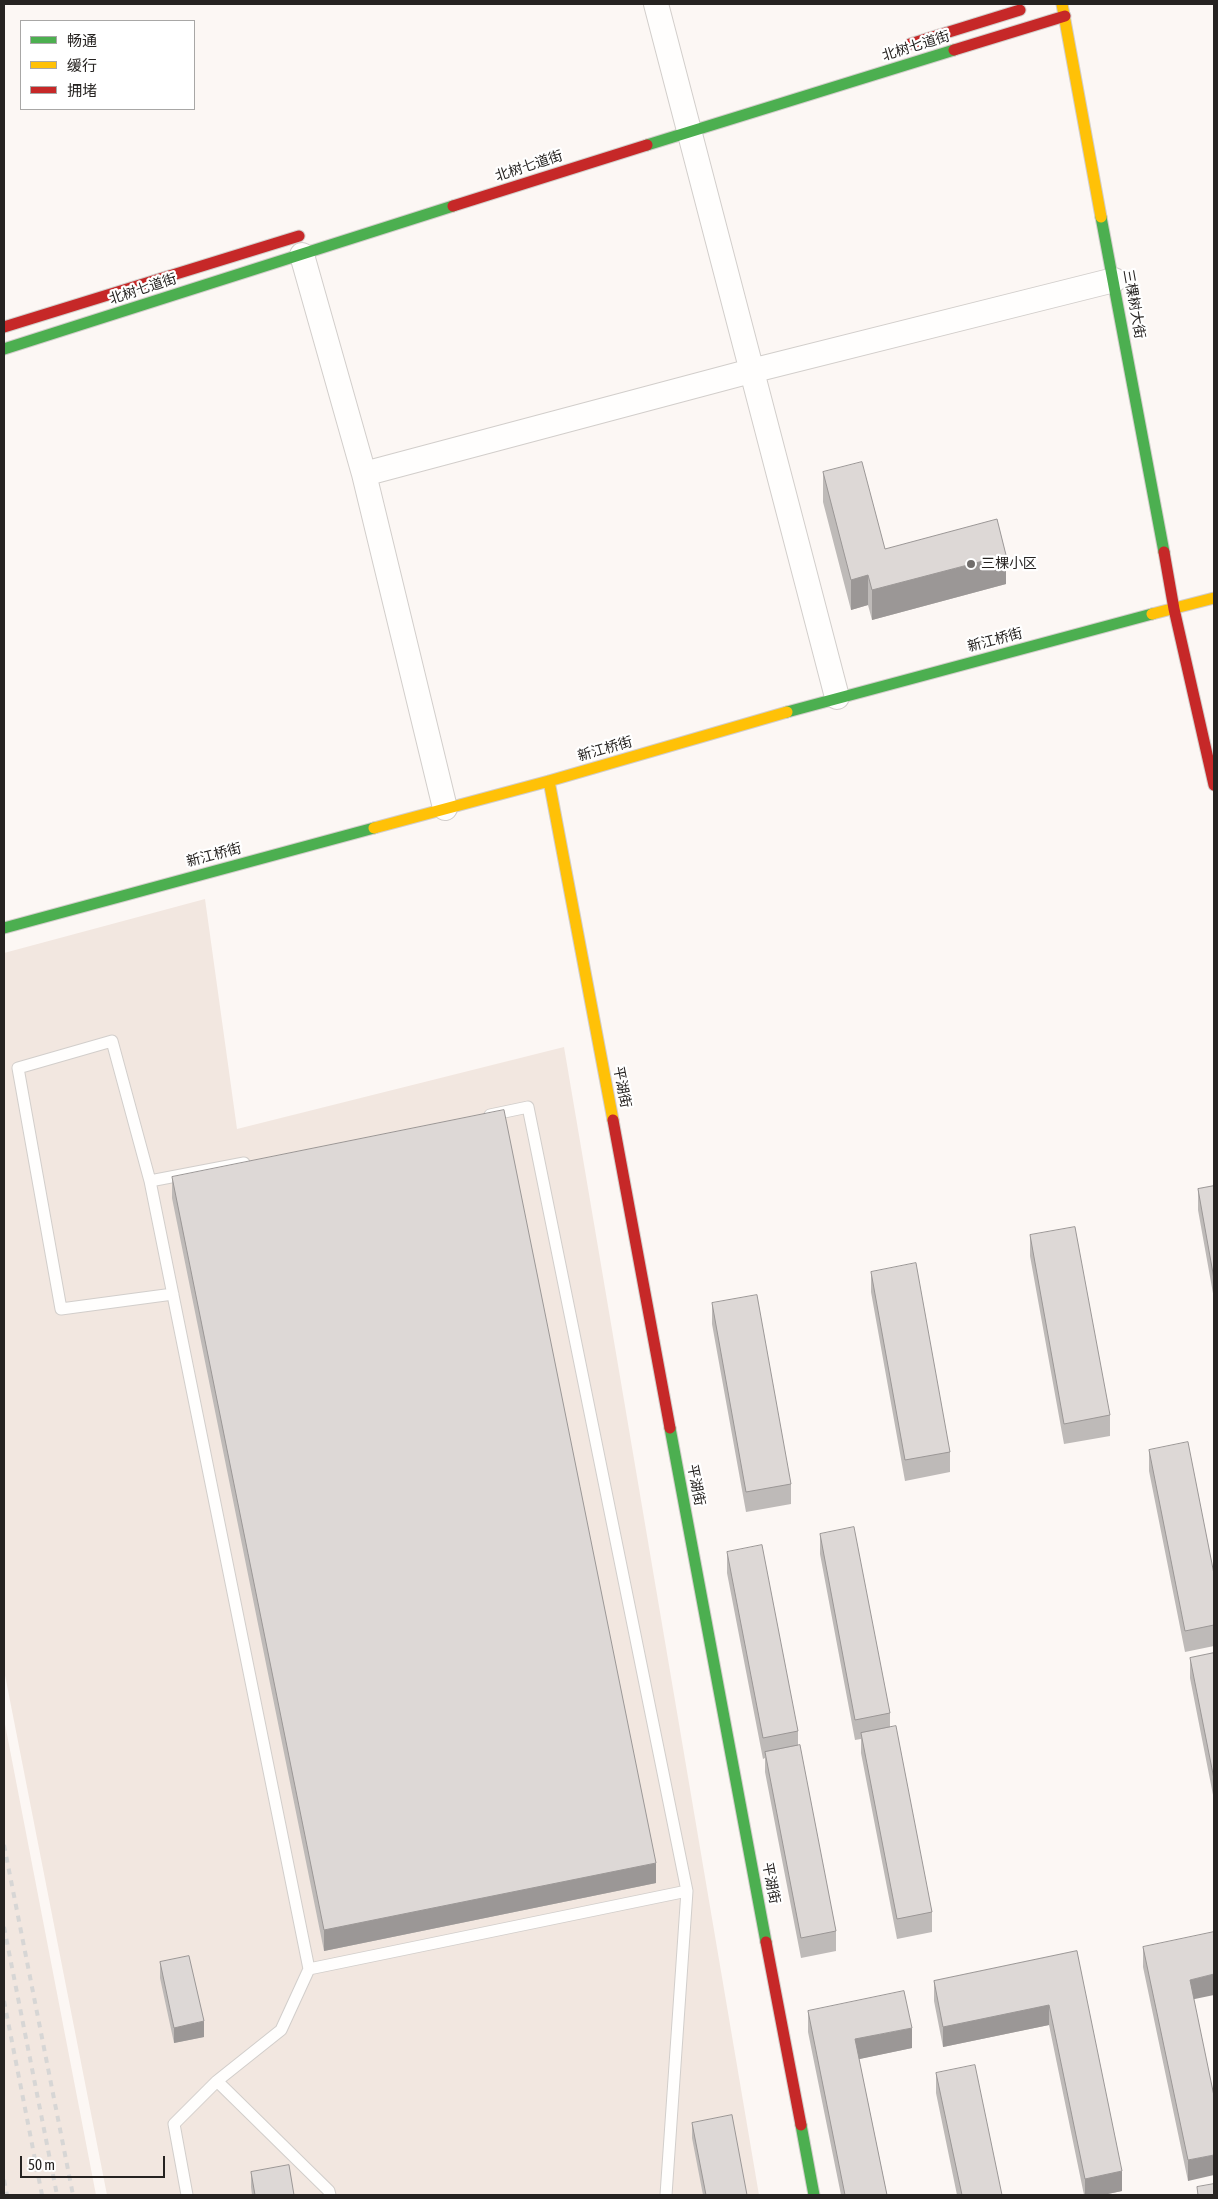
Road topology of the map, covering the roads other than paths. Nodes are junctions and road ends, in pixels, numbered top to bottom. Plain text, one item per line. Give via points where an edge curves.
1 (656, 4) edge
2 (1062, 4) edge
3 (1034, 6) dead end
4 (1065, 16) junction
5 (901, 47) dead end
6 (686, 120) junction
7 (305, 244) junction
8 (1114, 280) junction
9 (4, 327) edge
10 (4, 349) edge
11 (751, 371) junction
12 (364, 474) junction
13 (1214, 598) edge
14 (1174, 609) junction
15 (837, 697) junction
16 (549, 781) junction
17 (1214, 786) edge
18 (445, 808) junction
19 (4, 928) edge
20 (479, 1117) edge
21 (256, 1160) edge
22 (150, 1181) junction
23 (173, 1294) junction
24 (687, 1891) junction
25 (309, 1969) junction
26 (217, 2081) junction
27 (186, 2195) edge
28 (330, 2195) edge
29 (666, 2195) edge
30 (814, 2195) edge

1 - 6 street
2 - 4 street, 三棵树大街
3 - 5 street, 北树七道街
4 - 6 street, 北树七道街
4 - 8 street, 三棵树大街
6 - 7 street, 北树七道街
6 - 11 street
7 - 9 street, 北树七道街
7 - 10 street, 北树七道街
7 - 12 street
8 - 11 street
8 - 14 street, 三棵树大街
11 - 12 street
11 - 15 street
12 - 18 street
13 - 14 street, 新江桥街
14 - 15 street, 新江桥街
14 - 17 street, 三棵树大街
15 - 16 street, 新江桥街
16 - 18 street, 新江桥街
16 - 30 street, 平湖街
18 - 19 street, 新江桥街
20 - 24 lane via 528,1107
21 - 22 lane
22 - 23 lane
22 - 23 lane via 112,1041 18,1068 61,1309
23 - 25 lane
24 - 25 lane
24 - 29 lane
25 - 26 lane via 281,2030
26 - 27 lane via 174,2124
26 - 28 lane

